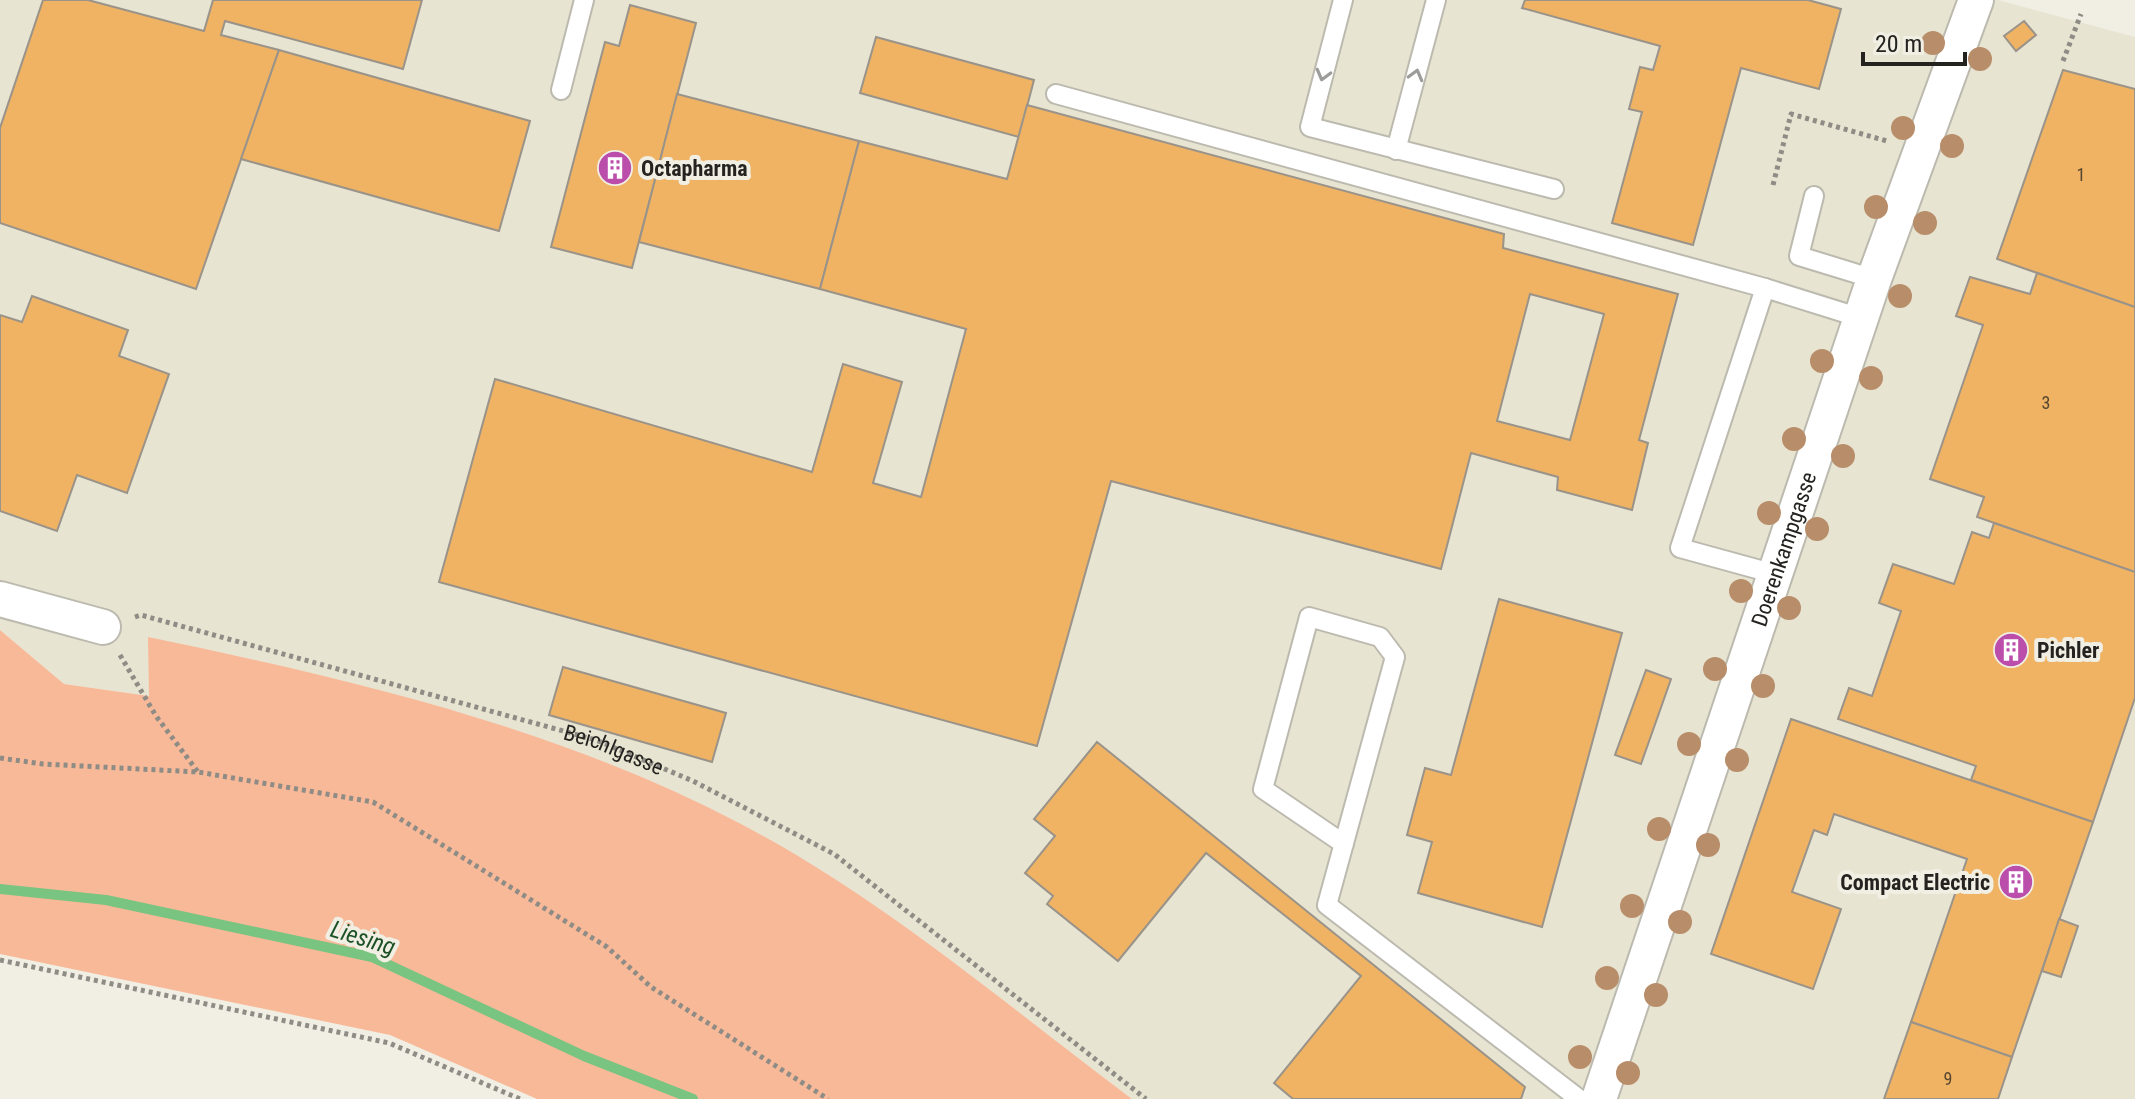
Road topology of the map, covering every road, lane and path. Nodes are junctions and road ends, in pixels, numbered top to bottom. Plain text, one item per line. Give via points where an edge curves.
1 (584, 0) edge
2 (1343, 0) edge
3 (1436, 0) edge
4 (1976, 0) edge
5 (2081, 14) dead end
6 (2063, 61) dead end
7 (561, 90) dead end
8 (1056, 94) dead end
9 (1887, 141) dead end
10 (1396, 150) junction
11 (1773, 185) dead end
12 (1554, 189) dead end
13 (1814, 196) dead end
14 (1874, 279) junction
15 (1765, 288) junction
16 (1861, 318) junction
17 (1775, 574) junction
18 (0, 599) edge
19 (103, 627) junction
20 (0, 758) edge
21 (198, 772) junction
22 (1344, 844) junction
23 (0, 960) edge
24 (520, 1099) edge
25 (828, 1099) edge
26 (1146, 1099) edge
27 (1579, 1099) edge
28 (1599, 1099) edge

1 - 7 lane
2 -> 10 lane via 1310,127
10 -> 3 lane
4 - 14 street, Doerenkampgasse
5 - 6 path
8 - 15 lane
9 - 11 path via 1791,114
10 - 12 lane
13 - 14 lane via 1799,256
14 - 16 street, Doerenkampgasse
15 - 16 lane
15 - 17 lane via 1680,548
16 - 17 street, Doerenkampgasse
17 - 28 street, Doerenkampgasse
18 - 19 street
19 - 21 path via 156,716
19 - 26 path, Beichlgasse via 141,615 596,740 693,781 834,854
20 - 21 path
21 - 25 path via 373,802 607,947 651,987
22 - 22 lane via 1395,657 1380,637 1309,617 1263,789
22 - 27 lane via 1327,905
23 - 24 path via 389,1043

